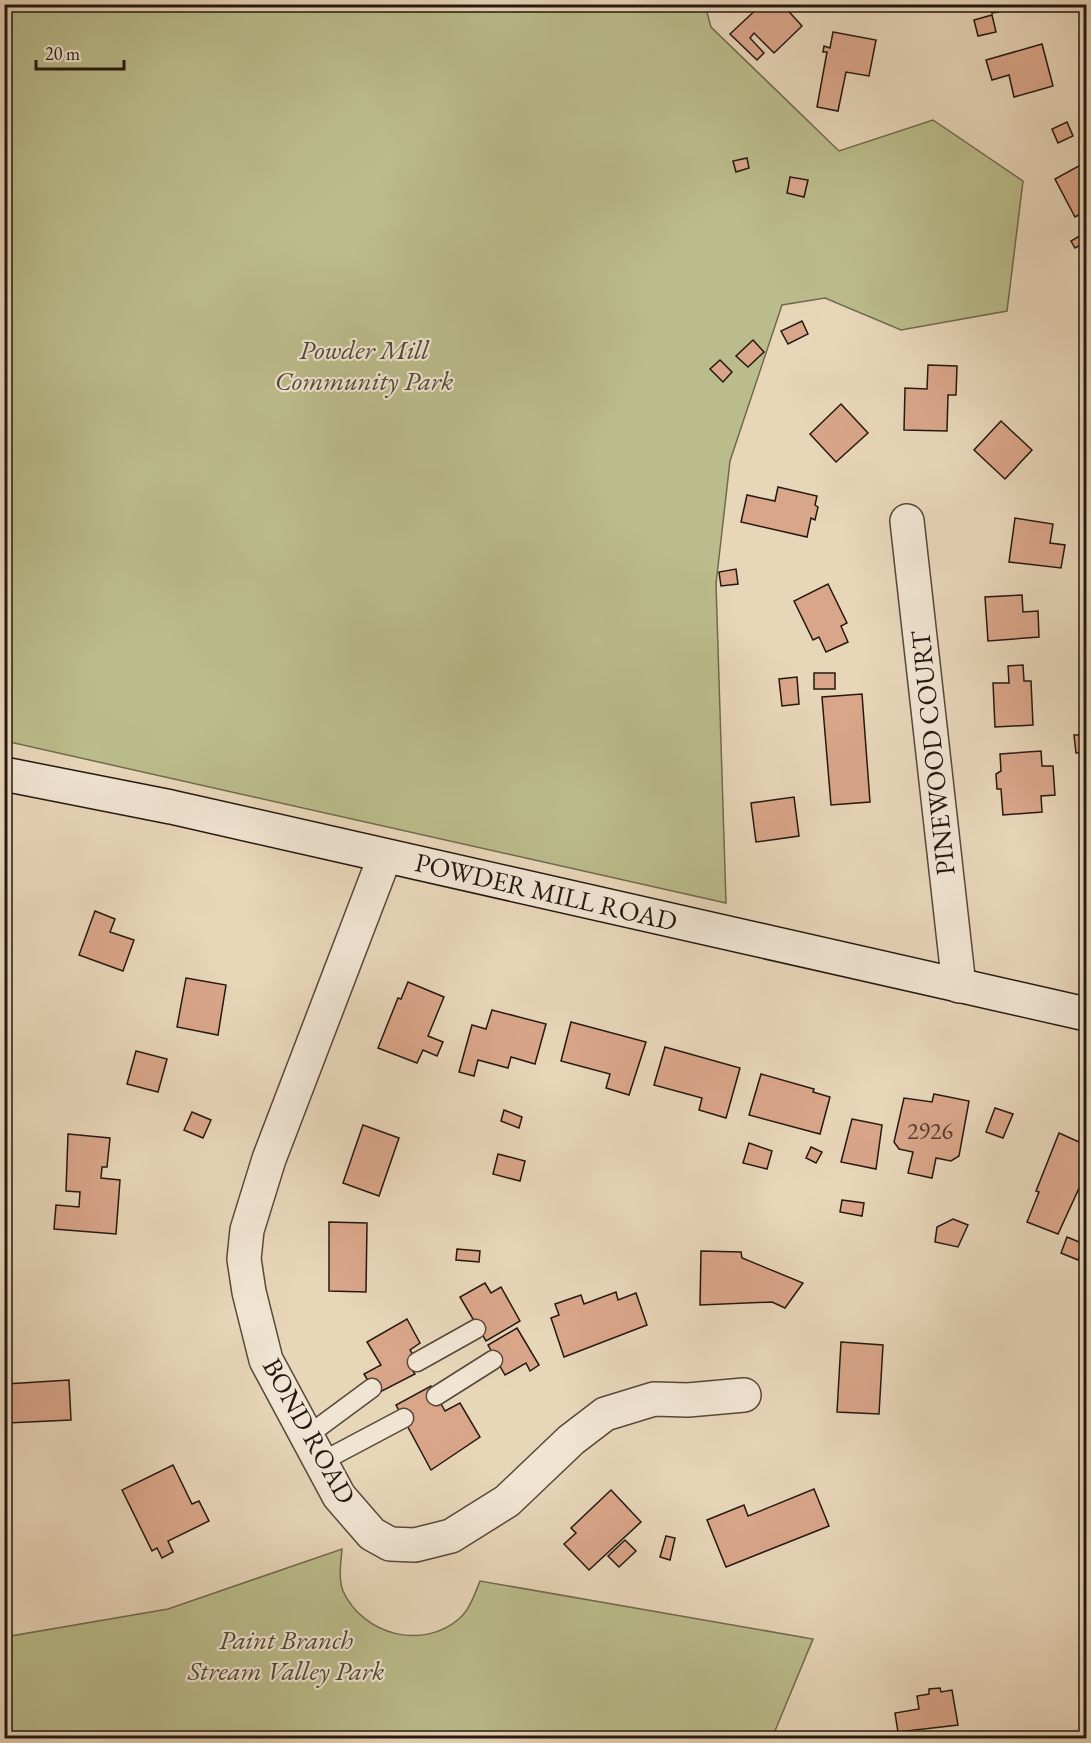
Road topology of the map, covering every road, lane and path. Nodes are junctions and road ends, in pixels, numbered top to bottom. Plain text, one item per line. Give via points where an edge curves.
1 (907, 521) dead end
2 (4, 774) edge
3 (386, 856) junction
4 (959, 986) junction
5 (1086, 1014) edge
6 (476, 1329) dead end
7 (493, 1360) dead end
8 (417, 1362) dead end
9 (372, 1388) dead end
10 (744, 1395) dead end
11 (436, 1396) dead end
12 (404, 1418) dead end
13 (314, 1449) junction

1 - 4 street, PINEWOOD COURT
2 - 3 street, POWDER MILL ROAD
3 - 4 street, POWDER MILL ROAD
3 - 13 street, BOND ROAD via 269,1159 247,1230 247,1281 266,1360
4 - 5 street, POWDER MILL ROAD
6 - 8 lane
7 - 11 lane
9 - 13 lane
10 - 13 street, BOND ROAD via 654,1399 605,1413 507,1501 451,1536 415,1545 390,1544 372,1534 339,1496
12 - 13 lane

